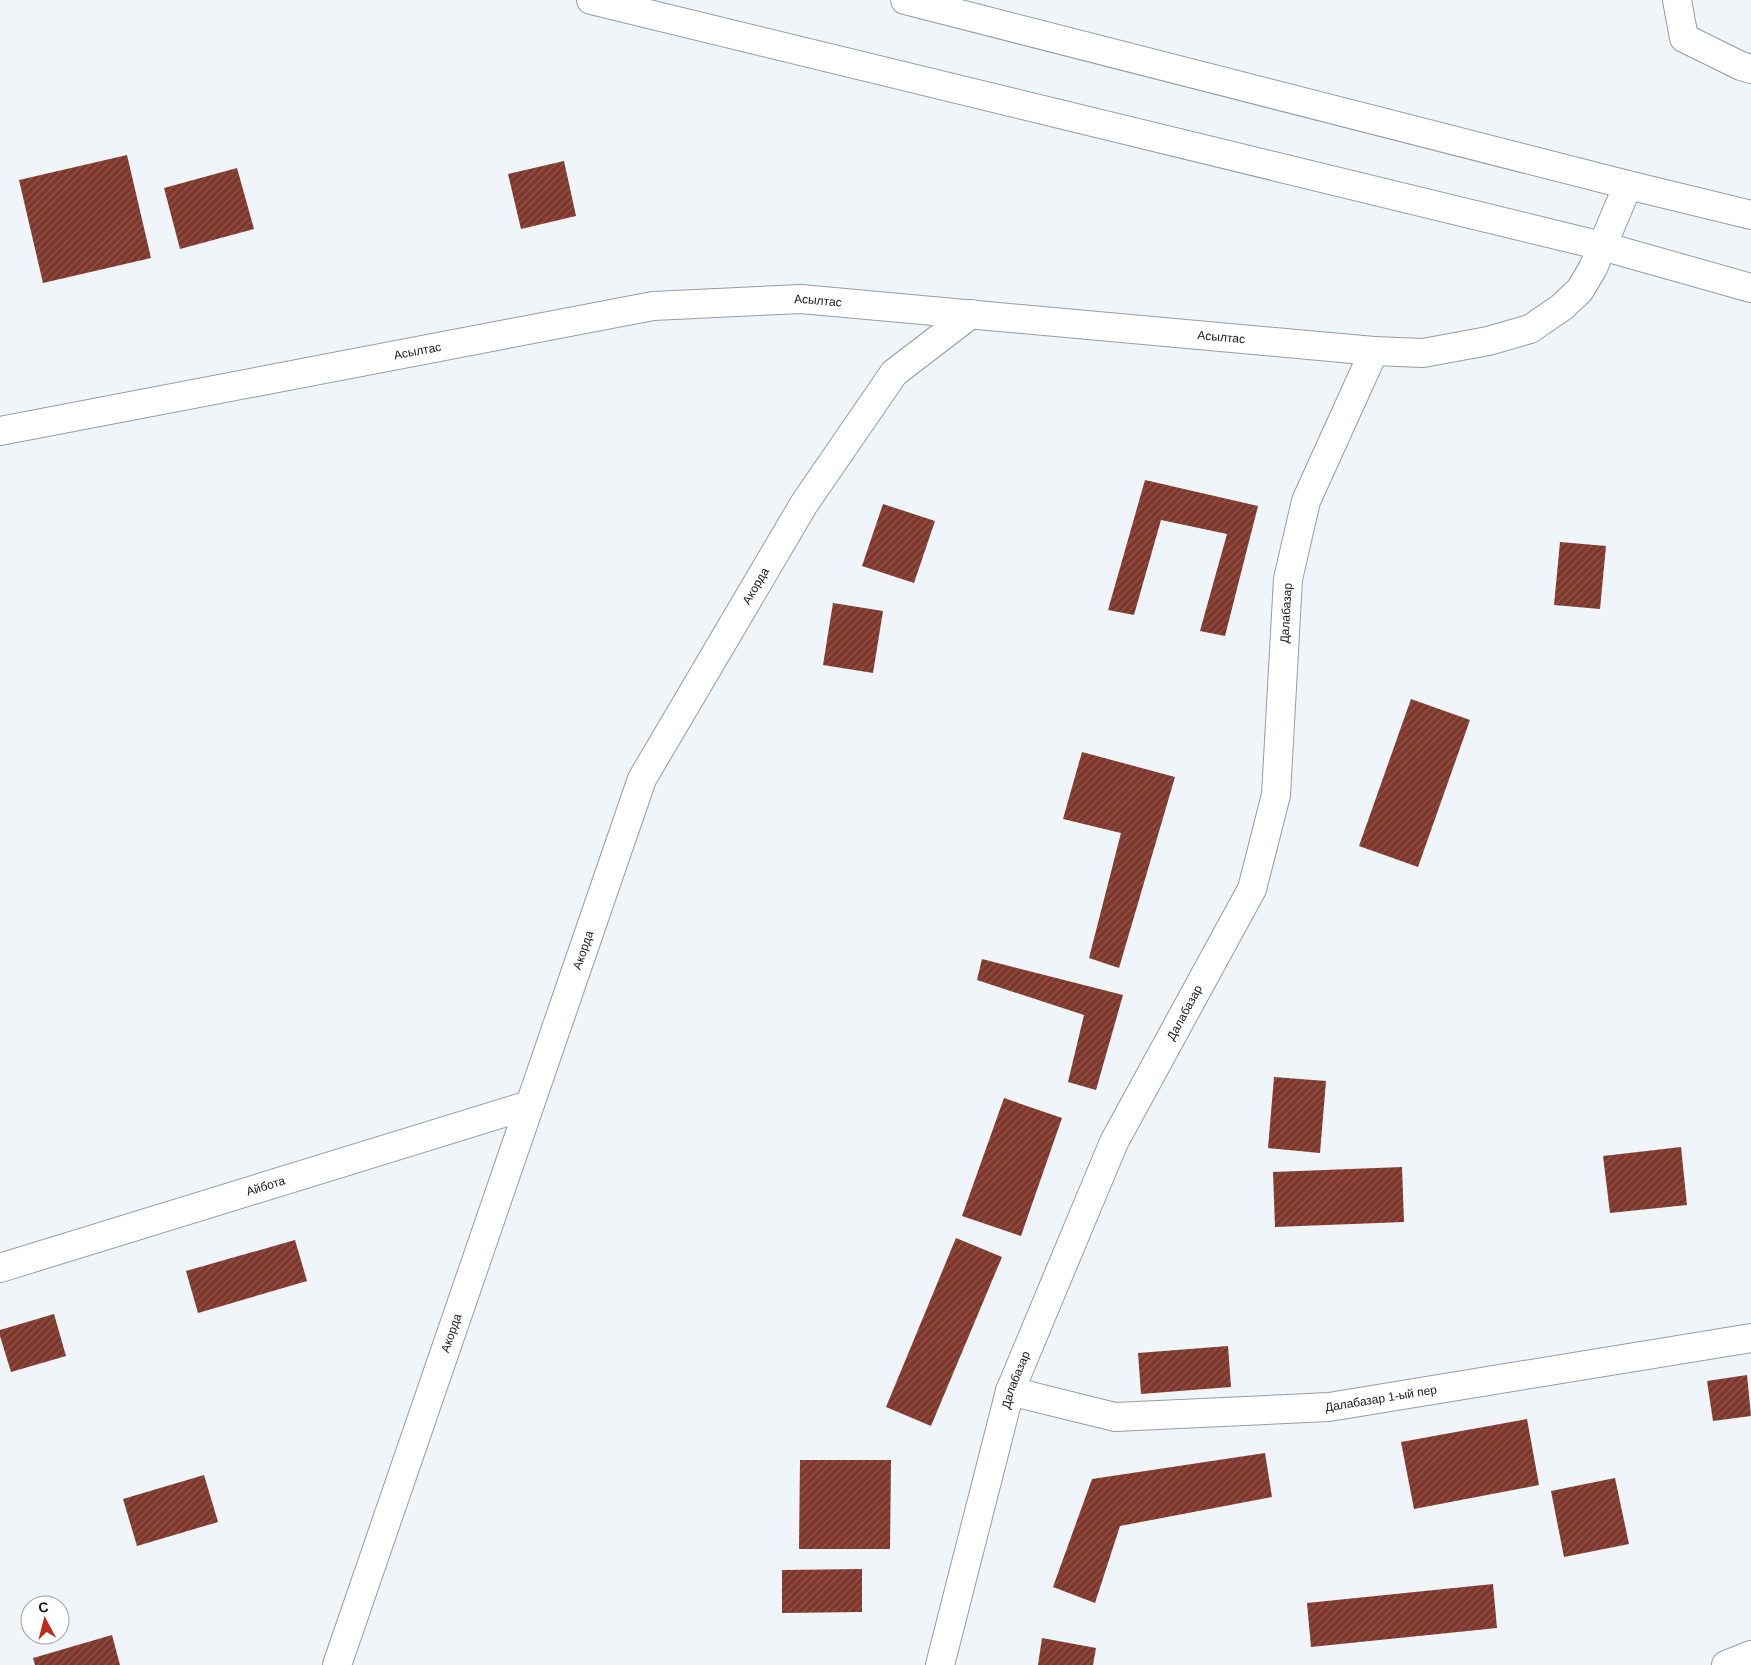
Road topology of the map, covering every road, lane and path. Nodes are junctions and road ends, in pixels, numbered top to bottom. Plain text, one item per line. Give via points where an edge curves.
1 (591, 0) edge
2 (905, 0) edge
3 (1676, 0) edge
4 (1751, 69) edge
5 (1628, 185) junction
6 (1751, 215) edge
7 (1602, 246) junction
8 (1751, 288) edge
9 (971, 314) junction
10 (1374, 351) junction
11 (0, 431) edge
12 (529, 1105) junction
13 (0, 1268) edge
14 (1751, 1338) edge
15 (1010, 1390) junction
16 (1751, 1654) edge
17 (337, 1665) edge
18 (940, 1665) edge
19 (1726, 1665) edge

1 - 7 street
2 - 5 street
3 - 4 street via 1684,38
5 - 6 street
5 - 7 street, Асылтас
7 - 8 street
7 - 10 street, Асылтас via 1580,290 1530,329 1488,341 1423,353
9 - 10 street, Асылтас
9 - 11 street, Асылтас via 801,299 653,306
9 - 12 street, Акорда via 894,373 804,504 642,779
10 - 15 street, Далабазар via 1306,501 1288,579 1276,795 1252,889 1114,1142
12 - 13 street, Айбота
12 - 17 street, Акорда
14 - 15 street, Далабазар 1-ый пер via 1329,1407 1115,1417
15 - 18 street, Далабазар
16 - 19 street

